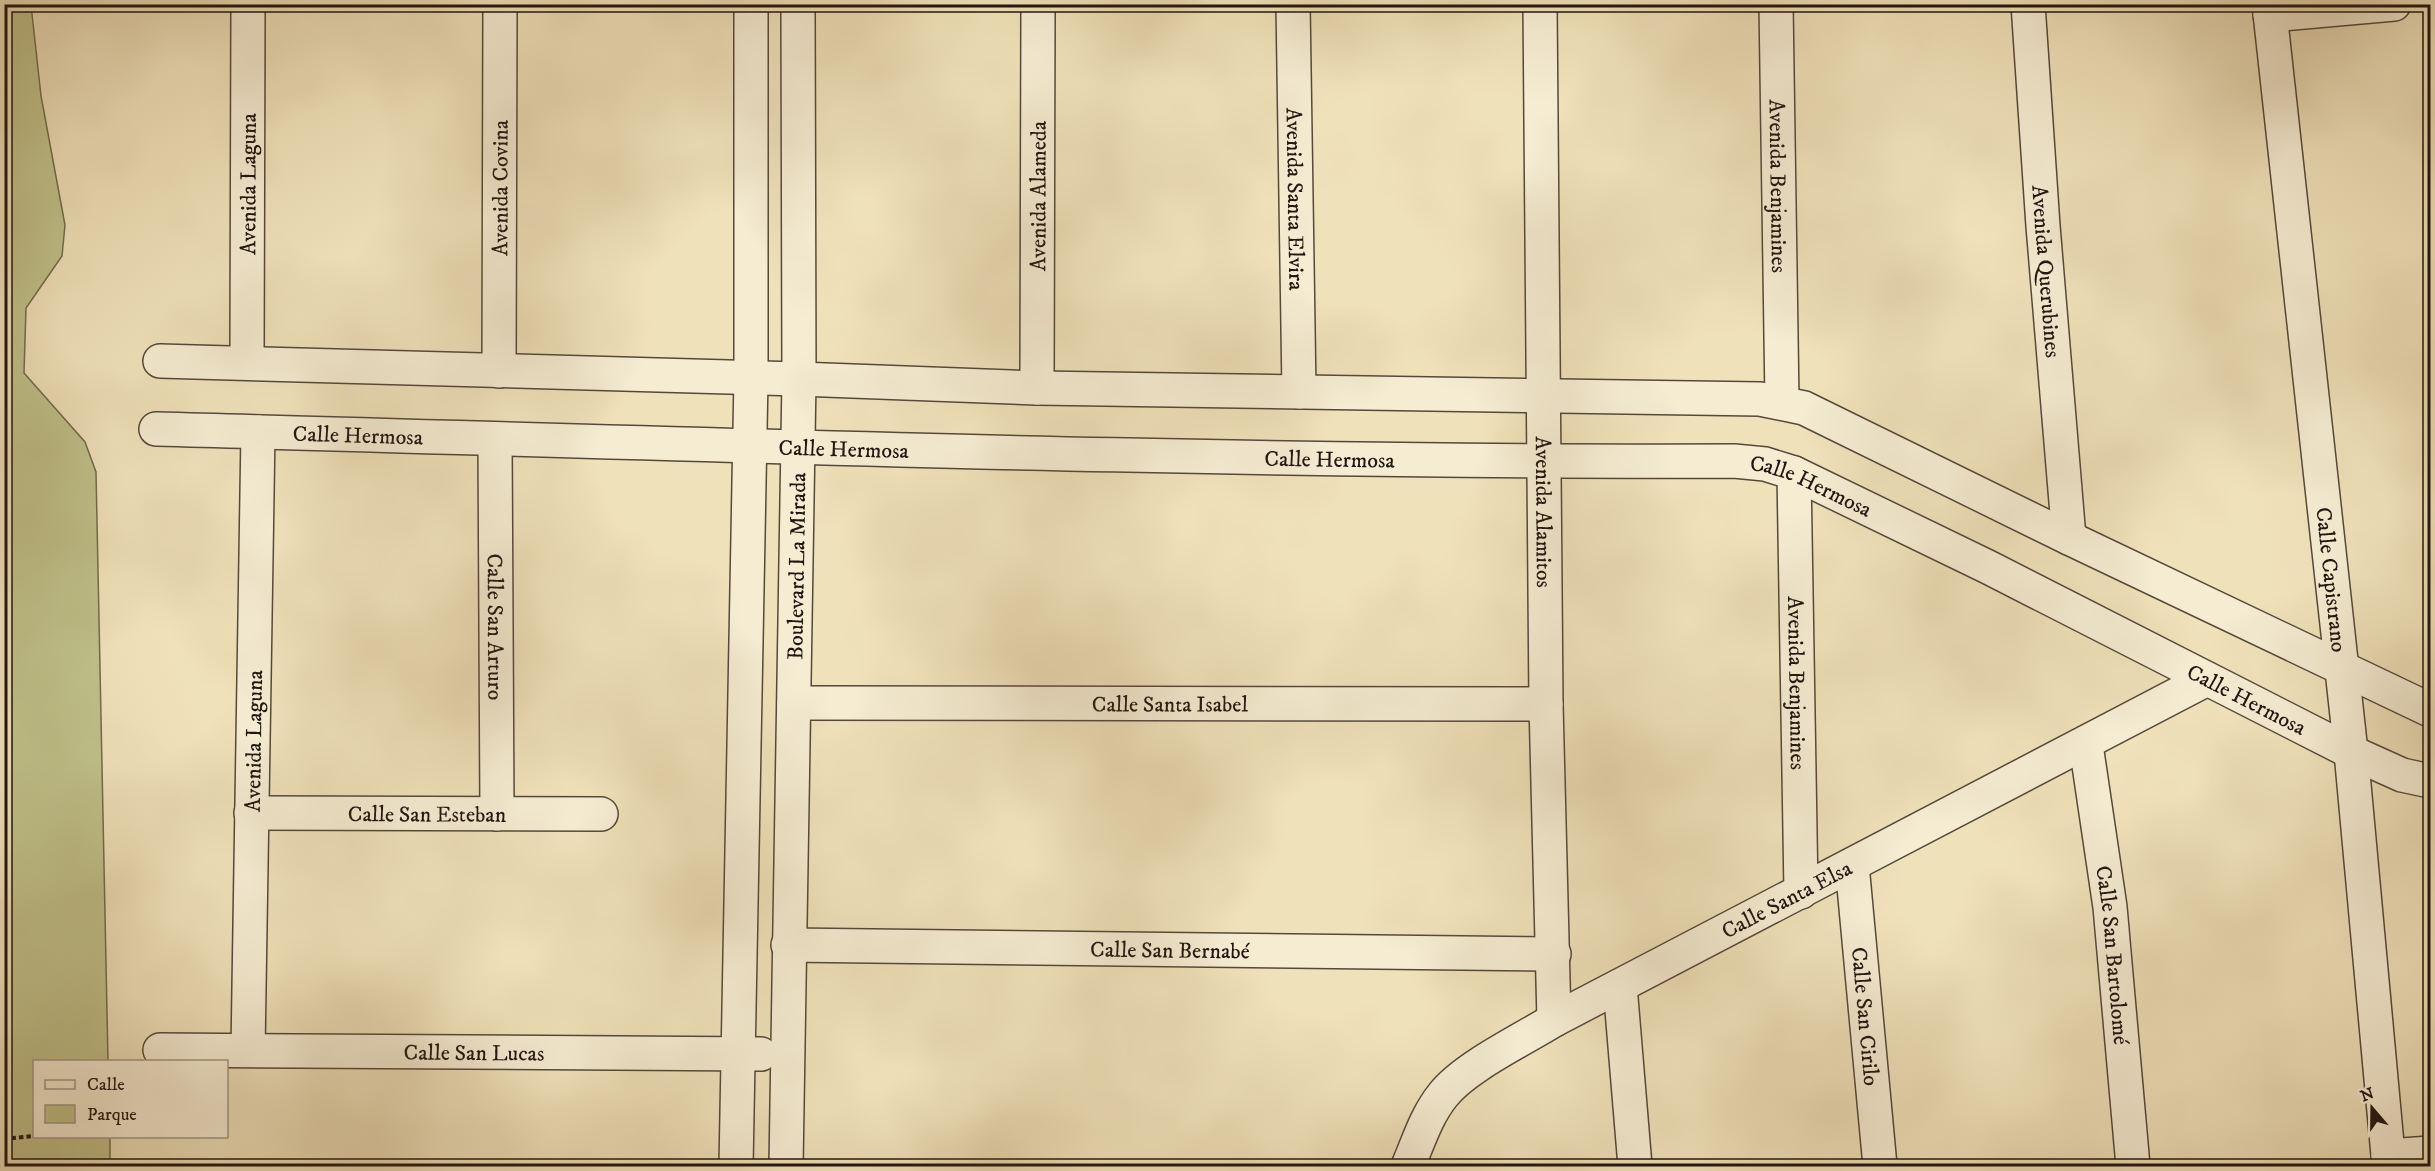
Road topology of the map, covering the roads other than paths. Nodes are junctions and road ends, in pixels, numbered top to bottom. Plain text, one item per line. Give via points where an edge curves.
1 (248, 4) edge
2 (500, 4) edge
3 (751, 4) edge
4 (798, 4) edge
5 (1038, 4) edge
6 (1293, 4) edge
7 (1540, 4) edge
8 (1776, 4) edge
9 (2028, 4) edge
10 (2394, 4) edge
11 (2269, 10) edge
12 (160, 361) dead end
13 (247, 362) junction
14 (499, 371) junction
15 (751, 378) junction
16 (798, 379) junction
17 (1037, 388) junction
18 (1299, 392) junction
19 (1544, 395) junction
20 (1782, 402) junction
21 (156, 429) dead end
22 (258, 432) junction
23 (495, 439) junction
24 (749, 447) junction
25 (798, 447) junction
26 (1544, 461) junction
27 (1794, 473) junction
28 (2069, 537) junction
29 (2342, 666) junction
30 (2207, 680) junction
31 (794, 703) junction
32 (1546, 704) junction
33 (2430, 710) edge
34 (2086, 745) junction
35 (2351, 752) junction
36 (2430, 781) edge
37 (251, 813) junction
38 (497, 814) junction
39 (601, 814) dead end
40 (1851, 865) junction
41 (1801, 892) junction
42 (788, 945) junction
43 (1554, 954) junction
44 (1620, 986) junction
45 (1554, 1020) junction
46 (160, 1050) dead end
47 (248, 1050) junction
48 (740, 1053) junction
49 (787, 1055) junction
50 (2430, 1153) edge
51 (2389, 1161) edge
52 (736, 1167) edge
53 (786, 1167) edge
54 (1408, 1167) edge
55 (1635, 1167) edge
56 (1880, 1167) edge
57 (2133, 1167) edge

1 - 13 street, Avenida Laguna
2 - 14 street, Avenida Covina
3 - 15 street
4 - 16 street, Boulevard La Mirada
5 - 17 street, Avenida Alameda
6 - 18 street, Avenida Santa Elvira
7 - 19 street, Avenida Alamitos
8 - 20 street, Avenida Benjamines
9 - 28 street, Avenida Querubines
10 - 11 street
11 - 29 street, Calle Capistrano
12 - 13 street
13 - 14 street
14 - 15 street
15 - 16 street
15 - 24 street
16 - 17 street
16 - 25 street, Boulevard La Mirada
17 - 18 street
18 - 19 street
19 - 20 street
19 - 26 street, Avenida Alamitos
20 - 28 street via 1804,408
21 - 22 street, Calle Hermosa
22 - 23 street, Calle Hermosa
22 - 37 street, Avenida Laguna
23 - 24 street, Calle Hermosa
23 - 38 street, Calle San Arturo
24 - 25 street, Calle Hermosa
24 - 48 street
25 - 26 street, Calle Hermosa
25 - 31 street, Boulevard La Mirada
26 - 27 street, Calle Hermosa via 1734,461
26 - 32 street, Avenida Alamitos
27 - 30 street, Calle Hermosa
27 - 41 street, Avenida Benjamines
28 - 29 street
29 - 33 street
29 - 35 street, Calle Capistrano
30 - 34 street, Calle Santa Elsa
30 - 35 street, Calle Hermosa
31 - 32 street, Calle Santa Isabel
31 - 42 street, Boulevard La Mirada
32 - 43 street, Avenida Alamitos
34 - 40 street, Calle Santa Elsa
34 - 57 street, Calle San Bartolomé via 2110,907
35 - 36 street, Calle Hermosa via 2402,775
35 - 51 street, Calle Capistrano
37 - 38 street, Calle San Esteban
37 - 47 street, Avenida Laguna
38 - 39 street, Calle San Esteban
40 - 41 street, Calle Santa Elsa
40 - 56 street, Calle San Cirilo
41 - 44 street, Calle Santa Elsa
42 - 43 street, Calle San Bernabé
42 - 49 street, Boulevard La Mirada
43 - 45 street, Avenida Alamitos
44 - 45 street, Calle Santa Elsa
44 - 55 street
45 - 54 street, Calle Santa Elsa via 1461,1077 1443,1095 1428,1118
46 - 47 street, Calle San Lucas
47 - 48 street, Calle San Lucas
48 - 49 street, Calle San Lucas
48 - 52 street
49 - 53 street, Boulevard La Mirada
50 - 51 street, Calle Capistrano

